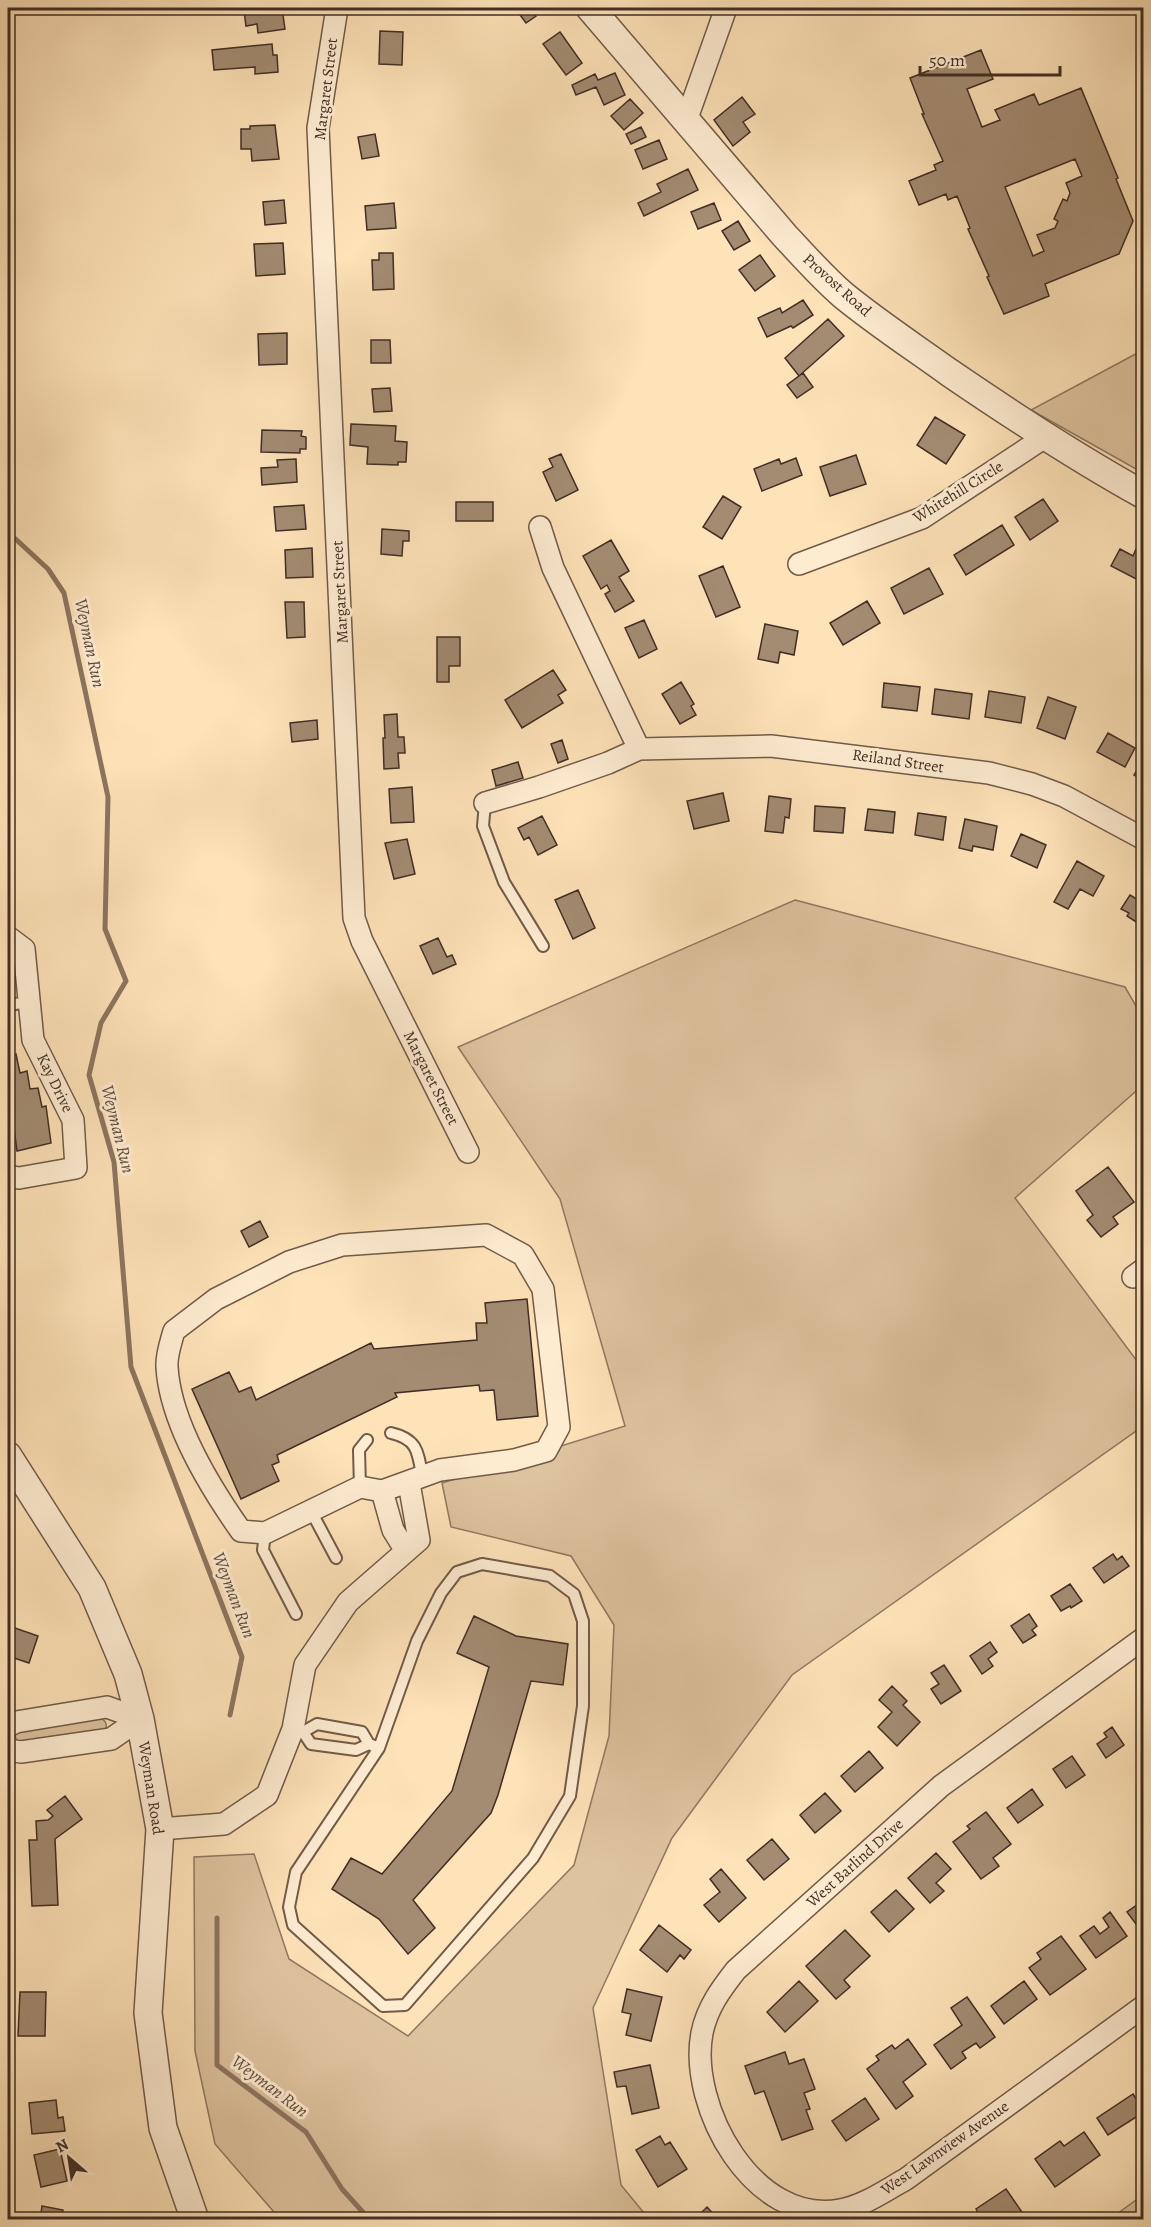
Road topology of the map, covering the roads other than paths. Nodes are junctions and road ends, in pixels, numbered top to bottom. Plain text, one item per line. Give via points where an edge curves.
1 (337, 8) edge
2 (590, 8) edge
3 (726, 8) edge
4 (686, 120) junction
5 (1045, 437) junction
6 (1143, 495) edge
7 (540, 527) dead end
8 (799, 564) dead end
9 (639, 749) junction
10 (485, 803) joint
11 (1143, 839) edge
12 (8, 937) edge
13 (543, 946) dead end
14 (29, 1002) junction
15 (8, 1005) edge
16 (468, 1152) dead end
17 (8, 1176) edge
18 (391, 1432) dead end
19 (367, 1440) dead end
20 (8, 1456) edge
21 (416, 1479) junction
22 (360, 1487) junction
23 (382, 1491) junction
24 (311, 1511) junction
25 (265, 1533) junction
26 (406, 1551) junction
27 (336, 1558) dead end
28 (296, 1614) dead end
29 (1143, 1638) edge
30 (140, 1719) junction
31 (8, 1726) edge
32 (298, 1731) junction
33 (374, 1746) junction
34 (8, 1750) edge
35 (160, 1829) junction
36 (1143, 2006) edge
37 (736, 2159) joint
38 (195, 2220) edge

1 - 16 street, Margaret Street via 318,128 354,918 362,942
2 - 4 street, Provost Road
3 - 4 street
4 - 5 street, Provost Road via 813,267 842,294
5 - 6 street, Provost Road
5 - 8 street, Whitehill Circle via 922,518
7 - 9 street via 553,568
9 - 10 street, Reiland Street via 539,788
9 - 11 street, Reiland Street via 771,746 989,773 1064,796
10 - 13 lane via 483,826 504,882
12 - 14 street, Kay Drive via 24,949
14 - 15 lane
14 - 17 street, Kay Drive via 33,1040 73,1120 76,1168 19,1178
18 - 21 lane via 412,1442 419,1455
19 - 22 lane via 359,1450
20 - 30 street, Weyman Road via 92,1588 128,1674
21 - 23 street
21 - 25 street via 440,1470 514,1460 546,1451 559,1427 543,1289 523,1255 486,1235 342,1245 289,1262 216,1299 174,1331 166,1365 173,1407 214,1493 241,1531
21 - 26 street via 419,1540
22 - 23 street
22 - 24 street
23 - 26 street via 393,1530
24 - 25 street
24 - 27 lane
25 - 28 lane via 263,1550
26 - 32 street via 348,1602 305,1665
29 - 37 street, West Barlind Drive via 941,1786 736,1970 715,1996 702,2033 699,2069 706,2101
30 - 31 street via 107,1707
30 - 34 street via 111,1739 21,1752
30 - 35 street, Weyman Road
32 - 33 lane via 311,1744 356,1750
32 - 33 lane via 317,1724 362,1732
32 - 35 street via 267,1795 224,1824
33 - 33 lane via 297,1872 289,1907 293,1925 383,2006 405,2005 533,1858 570,1796 583,1706 583,1621 574,1594 549,1576 482,1564 457,1572 441,1593 417,1641
35 - 38 street, Weyman Road via 148,2013 163,2128
36 - 37 street, West Lawnview Avenue via 906,2179 872,2198 840,2210 811,2211 784,2203 761,2186

